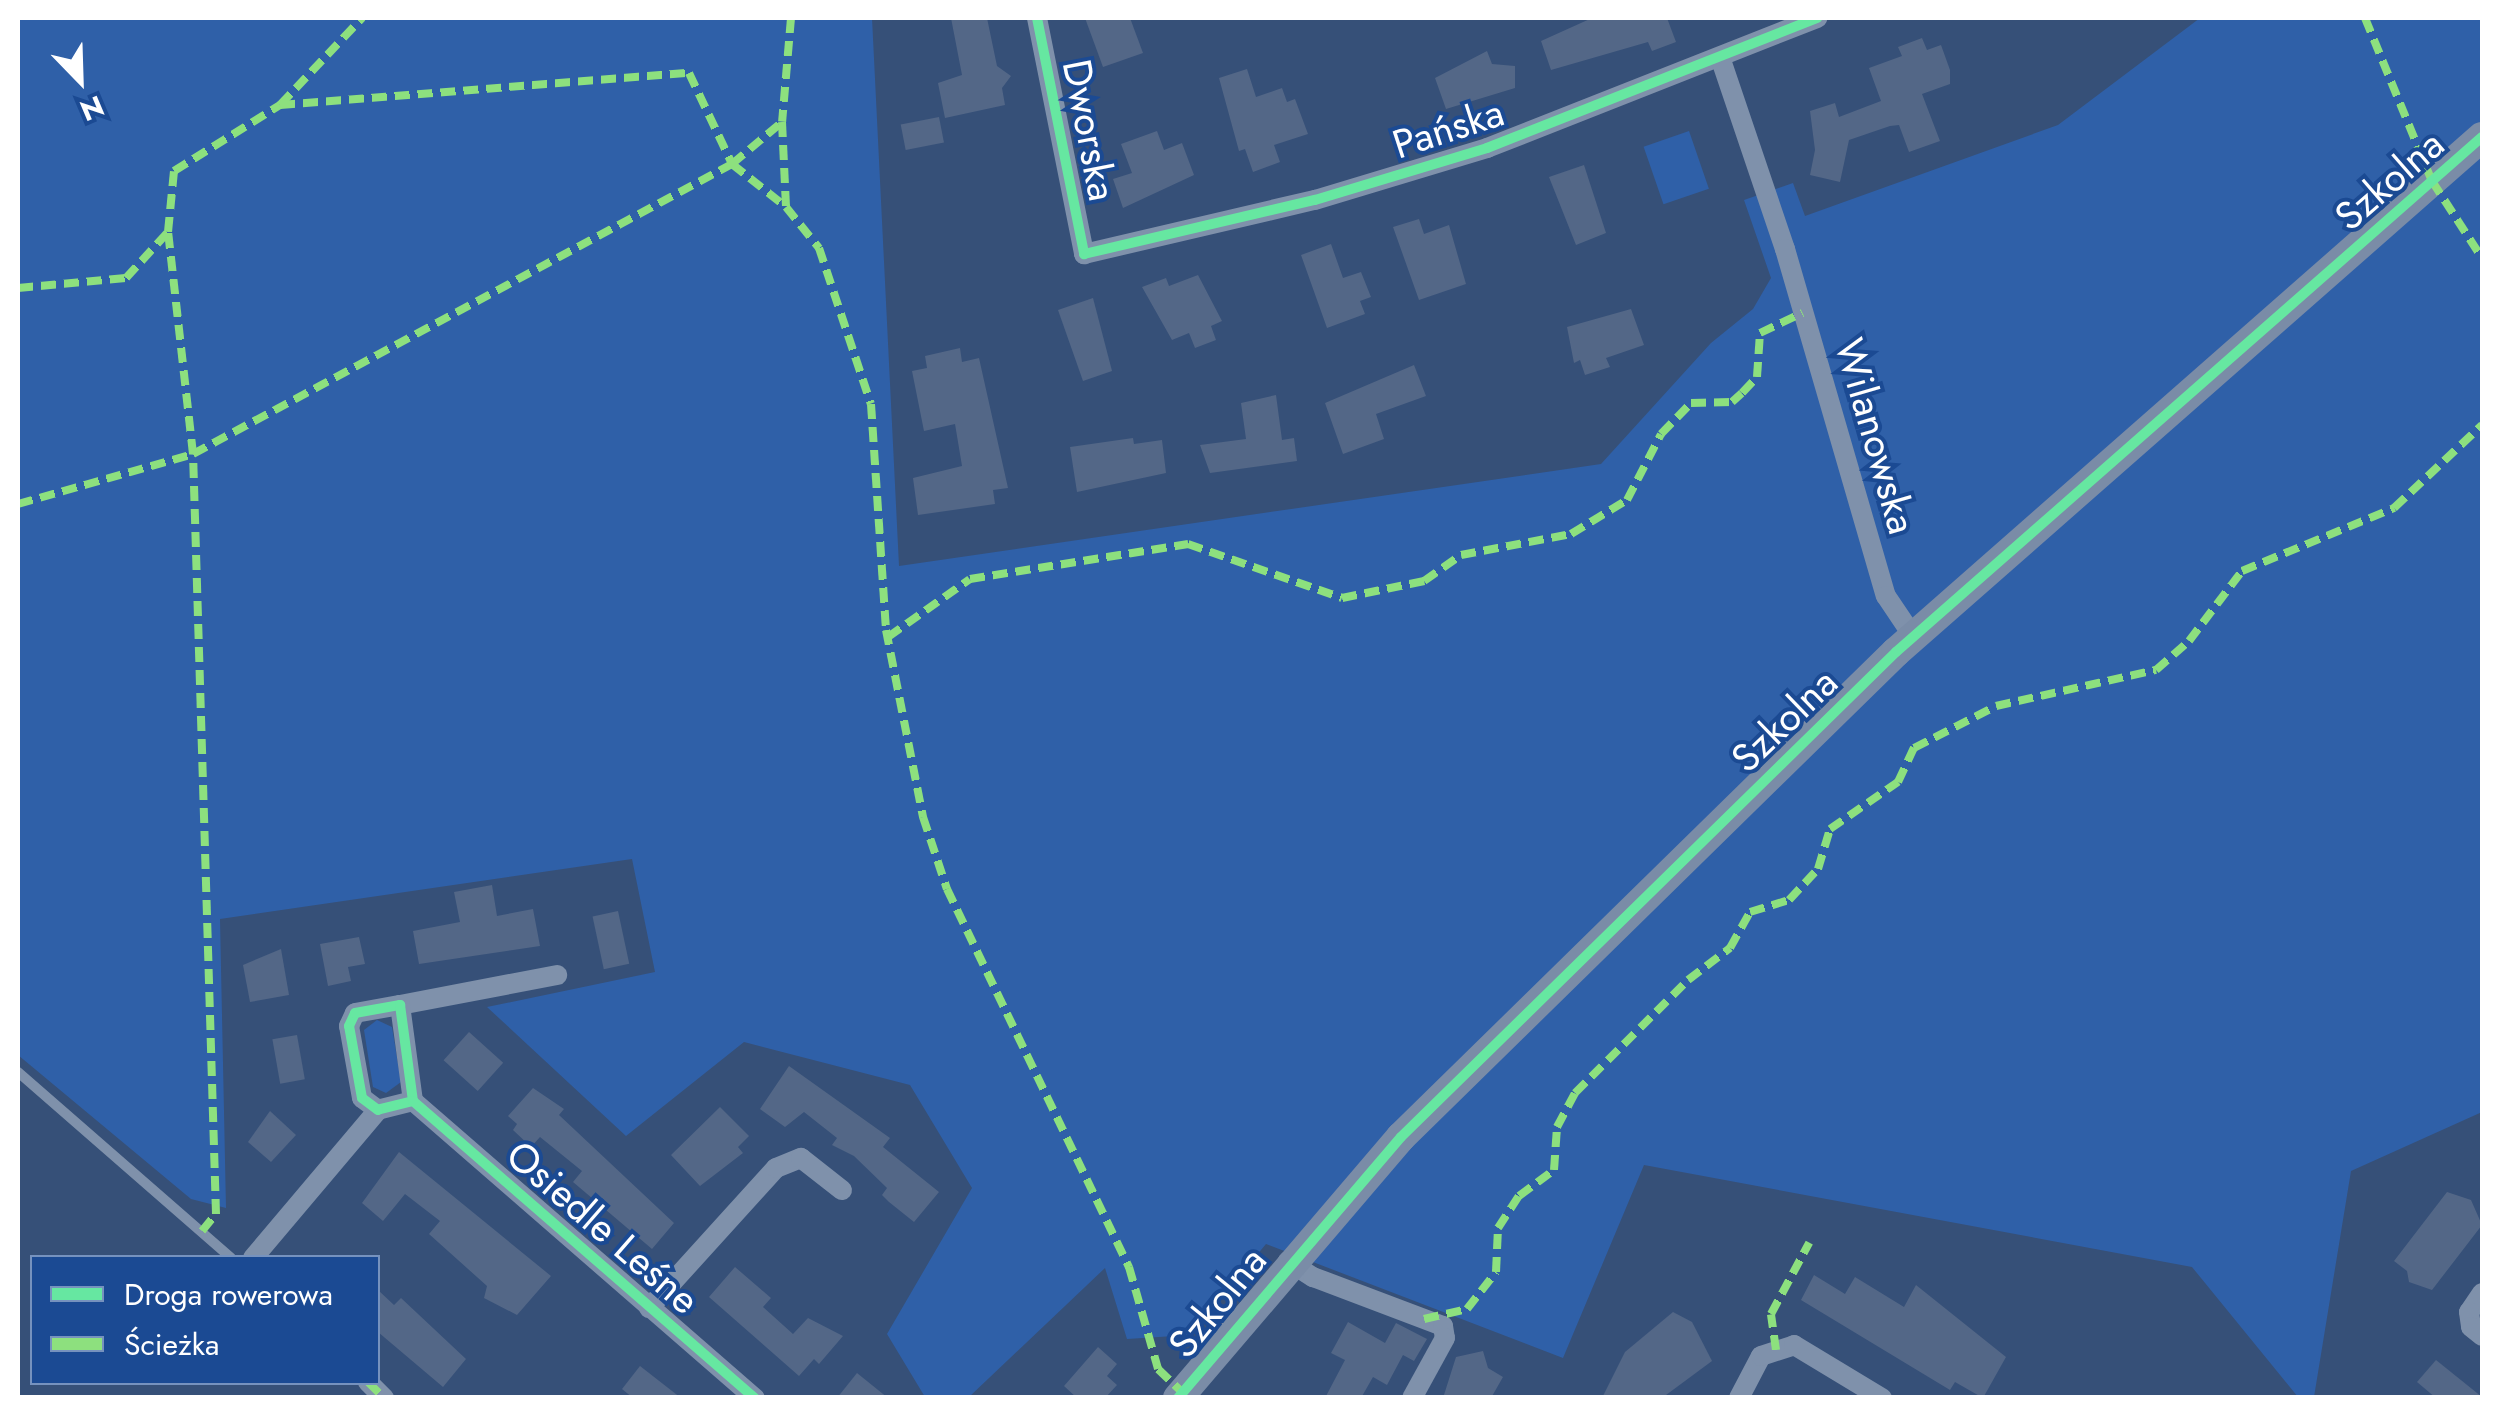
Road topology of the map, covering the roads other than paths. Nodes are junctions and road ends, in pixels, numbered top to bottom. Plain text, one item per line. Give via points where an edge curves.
1 (1036, 18) edge
2 (1816, 18) edge
3 (1721, 60) junction
4 (2482, 137) edge
5 (1084, 254) joint
6 (1913, 636) junction
7 (557, 975) dead end
8 (400, 1005) junction
9 (18, 1072) edge
10 (413, 1100) junction
11 (378, 1110) junction
12 (842, 1190) dead end
13 (228, 1255) edge
14 (256, 1255) edge
15 (1288, 1261) junction
16 (2482, 1293) edge
17 (649, 1308) junction
18 (2482, 1336) edge
19 (755, 1398) edge
20 (1178, 1398) edge
21 (1412, 1398) edge
22 (1740, 1398) edge
23 (1882, 1398) edge

1 - 5 street, Dworska
2 - 3 street, Pańska
3 - 5 street, Pańska via 1390,178
3 - 6 street, Wilanowska via 1785,249 1886,596
4 - 6 street, Szkolna
6 - 15 street, Szkolna via 1427,1111
7 - 8 street
8 - 10 street
8 - 11 street via 355,1013 349,1026 362,1098
9 - 13 lane
10 - 11 street
10 - 17 street, Osiedle Leśne
11 - 14 street
12 - 17 street, Osiedle Leśne via 801,1158 776,1168
15 - 20 street, Szkolna
15 - 21 street via 1313,1277 1443,1326 1445,1338
16 - 18 street via 2469,1312 2471,1327
17 - 19 street, Osiedle Leśne
22 - 23 street via 1761,1356 1794,1345

